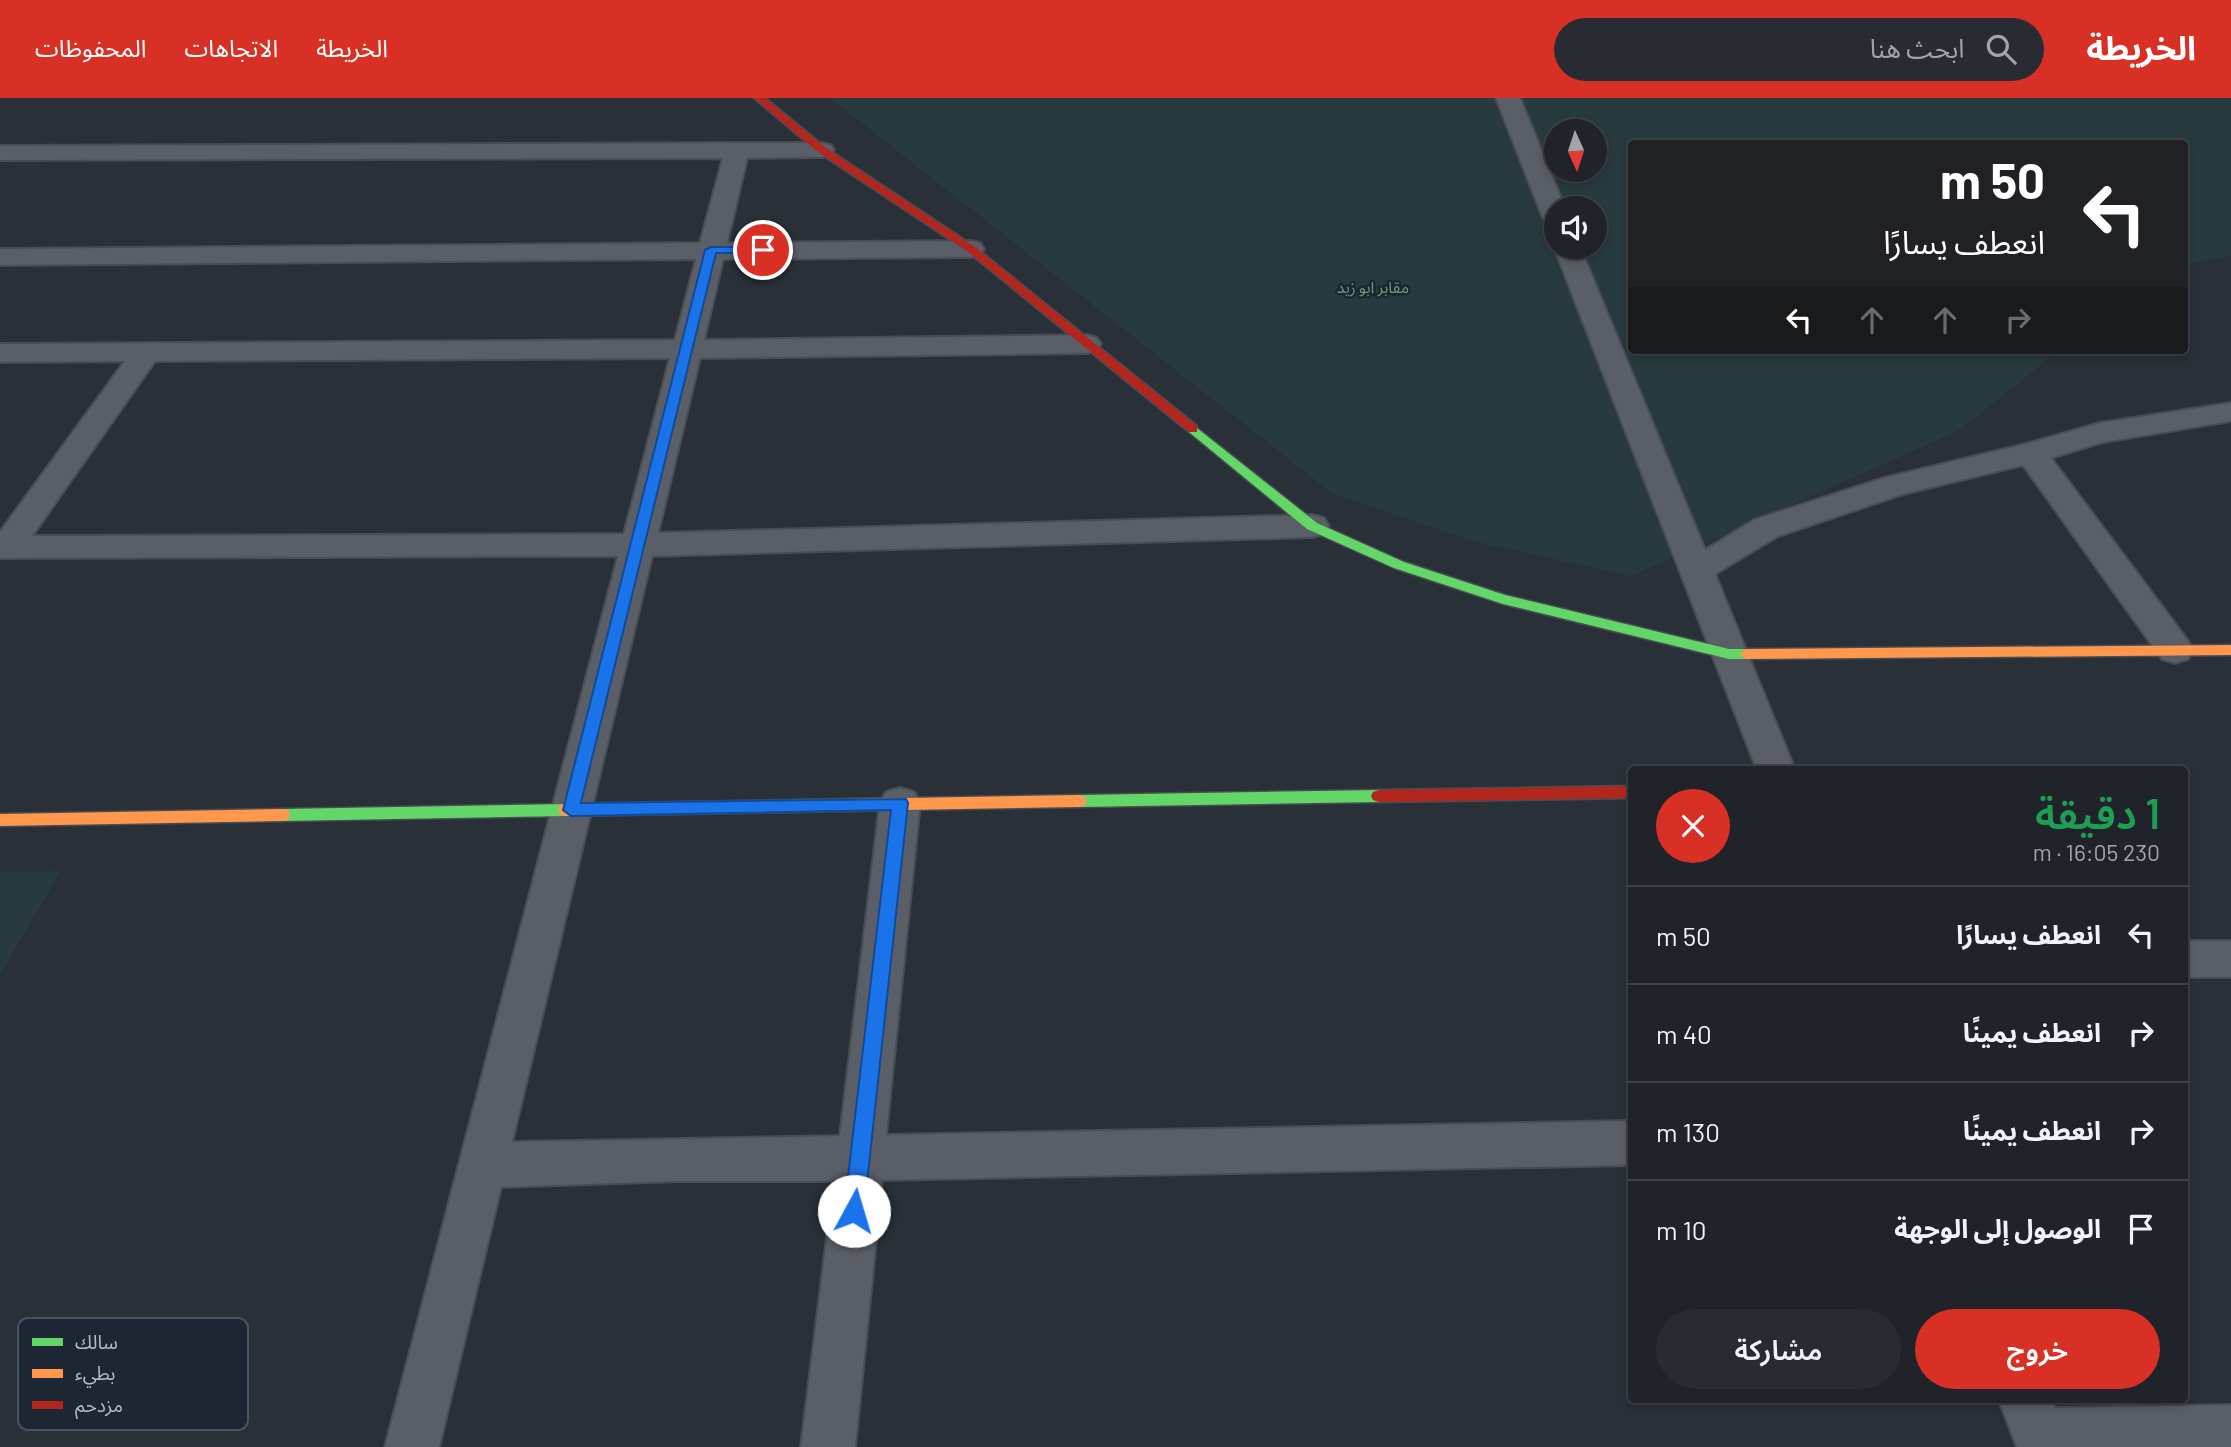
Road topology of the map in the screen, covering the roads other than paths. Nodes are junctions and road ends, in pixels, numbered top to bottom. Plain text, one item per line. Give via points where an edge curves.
1 (759, 98) edge
2 (1508, 98) edge
3 (737, 150) junction
4 (822, 150) junction
5 (0, 153) edge
6 (1547, 196) edge
7 (971, 249) junction
8 (711, 250) junction
9 (0, 257) edge
10 (1572, 259) edge
11 (1087, 344) junction
12 (687, 349) junction
13 (0, 353) edge
14 (146, 353) junction
15 (2231, 412) edge
16 (2031, 453) junction
17 (1312, 526) junction
18 (638, 545) junction
19 (4, 547) edge
20 (1696, 570) junction
21 (2175, 650) junction
22 (2231, 650) edge
23 (1729, 654) junction
24 (1774, 766) edge
25 (1628, 792) edge
26 (900, 803) junction
27 (571, 810) junction
28 (0, 820) edge
29 (2188, 959) edge
30 (2231, 959) edge
31 (1628, 1143) edge
32 (860, 1158) junction
33 (483, 1165) junction
34 (2036, 1427) edge
35 (2231, 1432) edge
36 (412, 1447) edge
37 (828, 1447) edge

1 - 4 street
2 - 6 street
3 - 4 street
3 - 5 street
3 - 8 street
4 - 7 street
7 - 8 street
7 - 11 street
8 - 9 street
8 - 12 street
10 - 20 street
11 - 12 street
11 - 17 street
12 - 14 street
12 - 18 street
13 - 14 street
14 - 19 street
15 - 16 street via 2100,433
16 - 20 street via 1895,485 1766,528
16 - 21 street
17 - 18 street
17 - 23 street via 1399,565 1503,599
18 - 19 street
18 - 27 street
20 - 23 street
21 - 22 street
21 - 23 street
23 - 24 street
25 - 26 street
26 - 27 street
26 - 32 street
27 - 28 street
27 - 33 street
29 - 30 street
31 - 32 street
32 - 33 street
32 - 37 street
33 - 36 street
34 - 35 street

